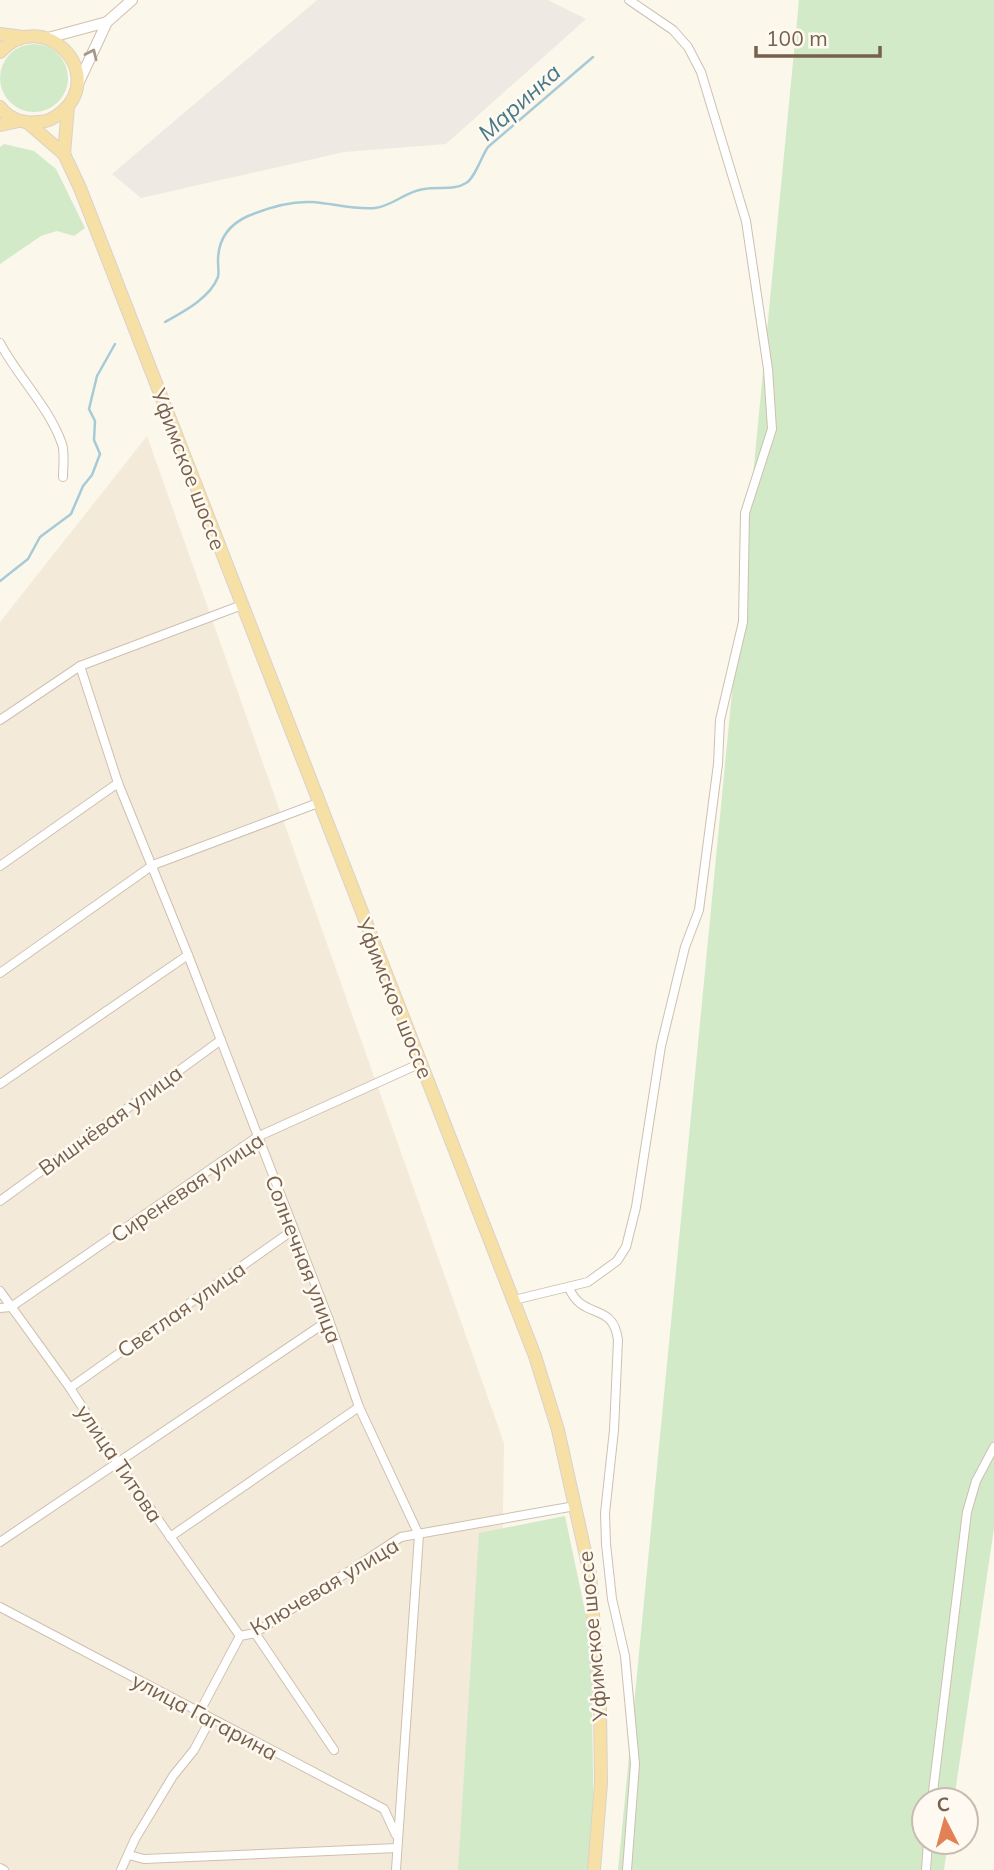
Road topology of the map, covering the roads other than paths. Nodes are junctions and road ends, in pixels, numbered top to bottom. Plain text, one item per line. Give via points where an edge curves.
1 (132, 0) edge
2 (629, 0) edge
3 (107, 22) junction
4 (0, 34) edge
5 (24, 37) junction
6 (48, 38) junction
7 (0, 52) edge
8 (77, 86) junction
9 (68, 106) junction
10 (0, 107) edge
11 (23, 122) junction
12 (0, 125) edge
13 (64, 154) junction
14 (0, 343) edge
15 (63, 477) dead end
16 (242, 605) junction
17 (80, 666) junction
18 (0, 720) edge
19 (118, 783) junction
20 (318, 803) junction
21 (153, 864) junction
22 (0, 866) edge
23 (188, 956) junction
24 (0, 973) edge
25 (221, 1040) junction
26 (421, 1063) junction
27 (0, 1084) edge
28 (257, 1137) junction
29 (0, 1201) edge
30 (293, 1230) junction
31 (569, 1288) junction
32 (0, 1291) edge
33 (514, 1300) junction
34 (11, 1307) junction
35 (0, 1308) edge
36 (328, 1320) junction
37 (70, 1388) junction
38 (359, 1406) junction
39 (994, 1447) edge
40 (117, 1461) junction
41 (575, 1506) junction
42 (419, 1535) junction
43 (170, 1537) junction
44 (0, 1542) edge
45 (0, 1607) edge
46 (255, 1633) junction
47 (240, 1636) junction
48 (200, 1713) junction
49 (211, 1720) junction
50 (334, 1750) dead end
51 (934, 1786) edge
52 (397, 1837) junction
53 (397, 1848) junction
54 (129, 1855) junction
55 (121, 1870) edge
56 (396, 1870) edge
57 (594, 1870) edge
58 (628, 1870) edge

1 - 3 main road
2 - 31 street via 673,30 701,72 746,221 772,429 745,513 743,622 720,720 699,910 685,947 661,1046 636,1207 626,1247 617,1261 588,1282
3 - 6 main road
8 -> 3 main road
4 - 5 main road
5 - 6 main road
5 - 7 main road
6 - 8 main road via 68,52
8 - 9 main road
9 - 11 main road via 43,122
9 - 13 main road
10 - 11 main road
11 - 12 main road
11 - 13 main road
13 - 16 main road, Уфимское шоссе
14 - 15 street via 63,446
16 - 17 street
16 - 20 main road, Уфимское шоссе
17 - 18 street
17 - 19 street, Солнечная улица
19 - 21 street, Солнечная улица
19 - 22 street
20 - 21 street
20 - 26 main road, Уфимское шоссе
21 - 23 street, Солнечная улица
21 - 24 street
23 - 25 street, Солнечная улица
23 - 27 street
25 - 28 street, Солнечная улица
25 - 29 street, Вишнёвая улица
26 - 28 street, Сиреневая улица
26 - 33 main road, Уфимское шоссе
28 - 30 street, Солнечная улица
28 - 34 street, Сиреневая улица
30 - 36 street, Солнечная улица
30 - 37 street, Светлая улица
31 - 33 street
31 - 58 street via 576,1301 610,1318 618,1340 606,1544 635,1750
32 - 34 street, улица Титова
33 - 41 main road, Уфимское шоссе via 558,1430
34 - 35 street, Сиреневая улица
34 - 37 street, улица Титова
36 - 38 street, Солнечная улица
36 - 40 street
37 - 40 street, улица Титова
38 - 42 street, Солнечная улица
38 - 43 street
39 - 51 street via 976,1481 967,1512
40 - 43 street, улица Титова
40 - 44 street
41 - 42 street, Ключевая улица
41 - 57 main road, Уфимское шоссе via 590,1574 600,1707 601,1783
42 - 46 street, Ключевая улица via 401,1538
42 - 52 street, Солнечная улица
43 - 47 street, улица Титова
45 - 48 street, улица Гагарина
46 - 47 street, Ключевая улица
46 - 50 street
47 - 48 street, Ключевая улица
48 - 49 street, улица Гагарина
49 - 52 street, улица Гагарина via 384,1809
49 - 54 street
52 - 53 street, Солнечная улица
53 - 54 street via 144,1859
53 - 56 street, Солнечная улица
54 - 55 street

